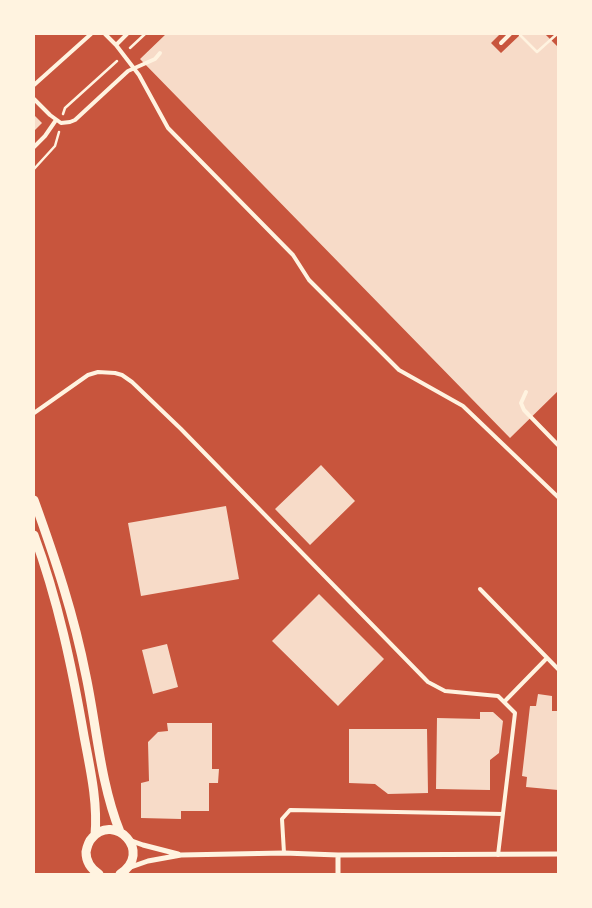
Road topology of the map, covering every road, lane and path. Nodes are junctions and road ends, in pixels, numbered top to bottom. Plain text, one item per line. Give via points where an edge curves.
1 (91, 34) edge
2 (105, 34) edge
3 (127, 34) edge
4 (146, 34) edge
5 (510, 34) edge
6 (520, 34) edge
7 (557, 34) edge
8 (502, 43) dead end
9 (116, 45) junction
10 (160, 53) dead end
11 (123, 55) junction
12 (34, 85) edge
13 (34, 99) edge
14 (65, 108) dead end
15 (56, 120) junction
16 (34, 147) edge
17 (526, 392) dead end
18 (34, 413) edge
19 (558, 445) edge
20 (558, 497) edge
21 (34, 500) edge
22 (34, 535) edge
23 (480, 589) dead end
24 (547, 658) junction
25 (558, 669) edge
26 (504, 702) junction
27 (503, 814) junction
28 (120, 832) junction
29 (95, 835) junction
30 (129, 840) junction
31 (284, 854) junction
32 (558, 854) edge
33 (181, 855) junction
34 (338, 855) junction
35 (498, 855) junction
36 (123, 872) edge
37 (97, 873) edge
38 (338, 874) edge

1 - 12 lane
2 - 9 lane
3 - 9 lane
4 - 11 path
5 - 8 lane
6 - 7 path via 537,52
9 - 11 lane
10 - 15 lane via 155,59 128,71 75,120 64,124
11 - 14 path
11 - 20 lane via 139,74 168,128 293,256 309,280 399,370 463,406
13 - 15 lane
15 - 16 lane
17 - 19 lane via 521,403 524,410
18 - 26 lane via 88,375 105,371 122,375 181,429 428,682 445,691 498,696
21 - 28 street via 69,602 104,778
22 - 29 street via 57,606 74,678 92,780
23 - 24 lane
24 - 25 lane
24 - 26 lane
26 - 27 lane via 515,713
27 - 31 lane via 290,810 282,819
27 - 35 lane
28 - 29 street via 104,830
28 - 30 street
29 - 37 street via 86,853 88,863
30 - 33 street
30 - 36 street via 133,851 131,863
31 - 33 street
31 - 34 street
32 - 35 street
33 - 36 street via 148,861
34 - 35 street
34 - 38 street

